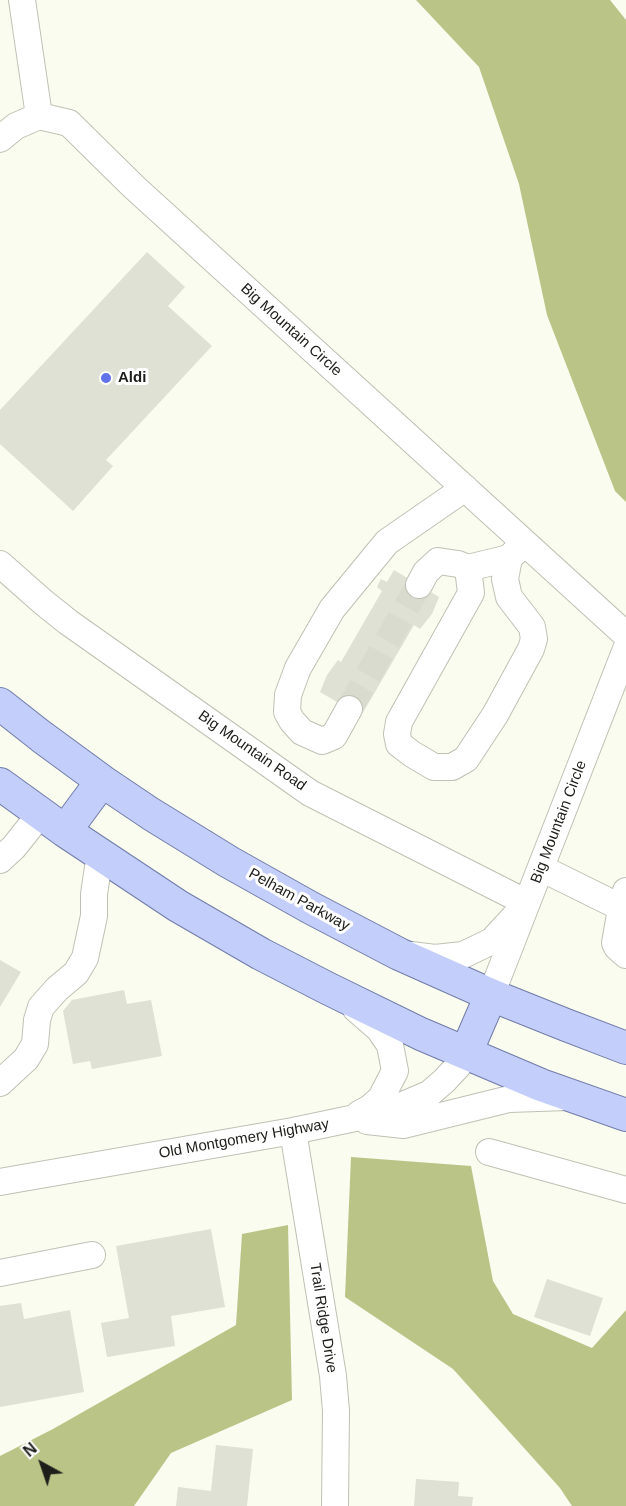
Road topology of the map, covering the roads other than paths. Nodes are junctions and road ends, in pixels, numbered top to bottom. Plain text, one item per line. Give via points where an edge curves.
1 (22, 0) edge
2 (39, 116) junction
3 (0, 139) edge
4 (465, 488) junction
5 (517, 550) junction
6 (0, 564) edge
7 (468, 568) junction
8 (419, 585) tunnel mouth
9 (626, 635) edge
10 (626, 649) edge
11 (0, 704) edge
12 (349, 709) tunnel mouth
13 (102, 781) junction
14 (0, 784) edge
15 (53, 822) junction
16 (100, 854) junction
17 (0, 860) edge
18 (541, 868) junction
19 (527, 903) junction
20 (624, 903) edge
21 (399, 954) junction
22 (625, 955) edge
23 (490, 995) junction
24 (342, 997) junction
25 (626, 1048) edge
26 (466, 1053) junction
27 (0, 1083) edge
28 (571, 1097) junction
29 (626, 1115) edge
30 (351, 1119) junction
31 (293, 1131) junction
32 (489, 1152) dead end
33 (0, 1182) edge
34 (626, 1190) edge
35 (92, 1256) dead end
36 (0, 1273) edge
37 (335, 1506) edge

1 - 2 street
2 - 3 street via 16,126
2 - 4 street, Big Mountain Circle via 69,123 134,187
4 - 5 street, Big Mountain Circle
4 - 12 street via 387,542 332,609 298,669 288,695 287,712 302,732 322,741 334,736
5 - 7 street
5 - 7 street via 505,579 509,597 532,627 531,649 466,759 452,766 434,767 399,744 399,722 471,593
5 - 9 street, Big Mountain Circle
6 - 19 street, Big Mountain Road via 68,622 310,793
7 - 8 street via 438,561
10 - 18 street, Big Mountain Circle
11 - 13 main road, Pelham Parkway
13 - 15 main road
13 - 21 main road, Pelham Parkway via 229,862
14 - 15 main road
15 - 16 main road
15 - 17 street
16 - 24 main road via 178,906
16 - 27 street via 94,916 84,958 76,973 41,1007 35,1044 26,1059
18 - 19 street, Big Mountain Circle
18 - 20 street
19 - 21 street via 492,941 463,955 435,958
19 - 23 street, Big Mountain Circle
20 - 22 street via 615,943
21 - 23 main road, Pelham Parkway
23 - 25 main road, Pelham Parkway
23 - 26 main road
24 - 26 main road
24 - 30 street via 380,1029 390,1045 395,1071 381,1098
26 - 28 main road
26 - 30 street, Old Montgomery Highway via 429,1094 403,1106
28 - 29 main road
28 - 30 street via 509,1100 404,1125
30 - 31 street, Old Montgomery Highway
31 - 33 street, Old Montgomery Highway
31 - 37 street, Trail Ridge Drive via 333,1376
32 - 34 street
35 - 36 street

